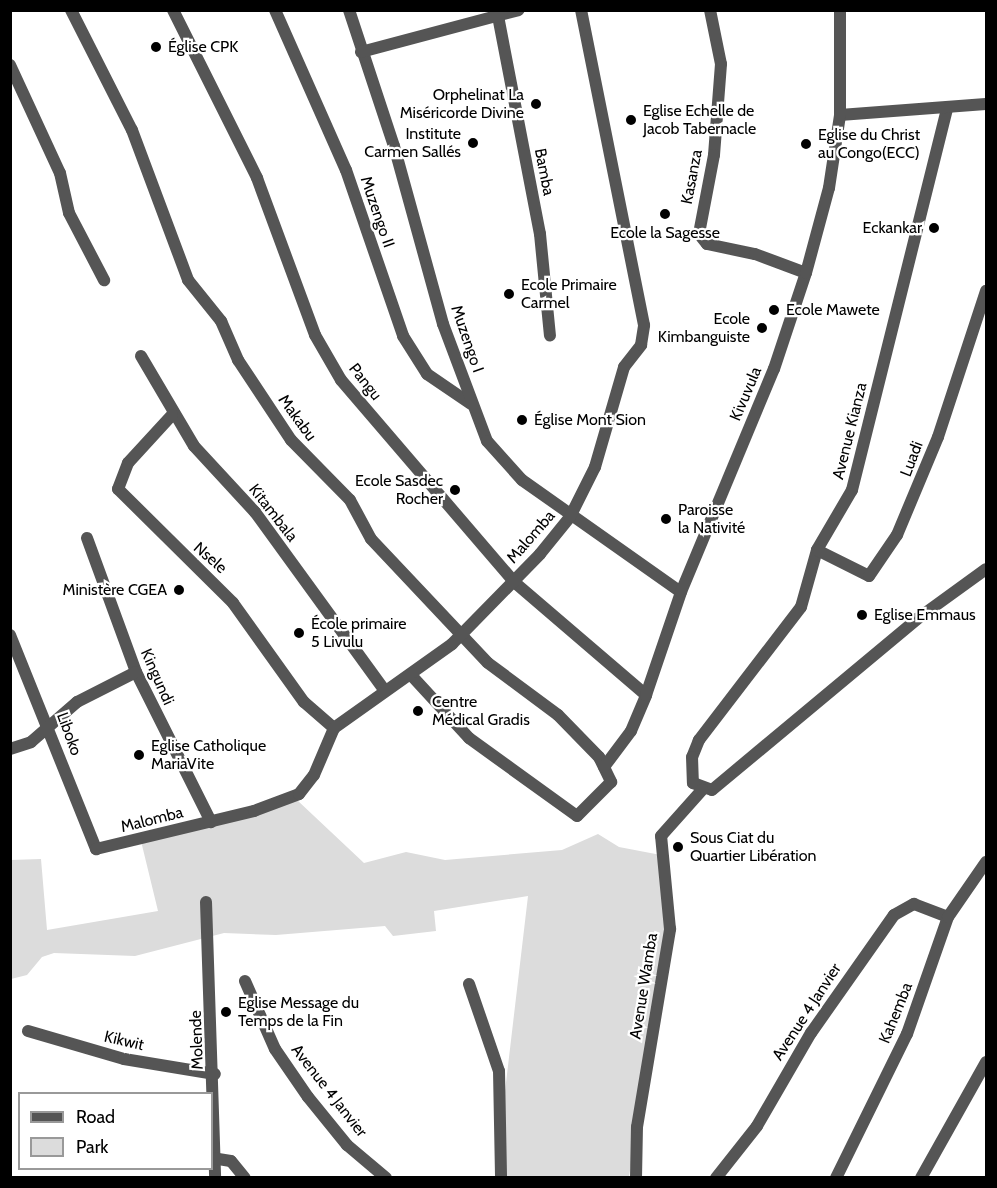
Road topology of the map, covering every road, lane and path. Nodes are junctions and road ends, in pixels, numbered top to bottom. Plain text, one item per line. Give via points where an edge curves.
1 (71, 10) edge
2 (172, 10) edge
3 (275, 10) edge
4 (349, 10) edge
5 (519, 10) edge
6 (581, 10) edge
7 (710, 10) edge
8 (840, 10) edge
9 (475, 16) edge
10 (498, 16) junction
11 (361, 52) junction
12 (10, 65) edge
13 (987, 104) edge
14 (947, 109) junction
15 (840, 115) junction
16 (806, 273) junction
17 (104, 280) dead end
18 (987, 291) edge
19 (550, 336) dead end
20 (141, 356) dead end
21 (471, 404) junction
22 (172, 415) junction
23 (570, 517) junction
24 (87, 538) dead end
25 (818, 550) junction
26 (987, 569) edge
27 (513, 581) junction
28 (681, 592) junction
29 (462, 634) junction
30 (10, 635) edge
31 (136, 672) junction
32 (411, 675) junction
33 (383, 688) junction
34 (646, 694) junction
35 (49, 726) junction
36 (333, 728) junction
37 (10, 749) edge
38 (604, 767) junction
39 (702, 790) junction
40 (212, 822) junction
41 (92, 846) joint
42 (987, 862) edge
43 (206, 902) dead end
44 (948, 916) junction
45 (245, 981) dead end
46 (469, 984) dead end
47 (28, 1031) dead end
48 (987, 1062) edge
49 (215, 1074) junction
50 (213, 1130) edge
51 (213, 1158) edge
52 (930, 1165) junction
53 (245, 1178) edge
54 (386, 1178) edge
55 (501, 1178) edge
56 (636, 1178) edge
57 (716, 1178) edge
58 (836, 1178) edge
59 (921, 1178) edge
60 (936, 1178) edge

1 - 29 street, Makabu via 132,130 188,280 221,321 238,360 291,440 350,500 371,539
2 - 27 street, Pangu via 257,178 325,356
3 - 21 street, Muzengo II via 346,170 403,336 427,374
4 - 11 street, Muzengo I
5 - 10 street
6 - 23 street, Malomba via 644,325 641,345 624,367 595,468
7 - 16 street, Kasanza via 721,64 714,155 699,234 707,244 755,254
8 - 15 street, Kivuvula
9 - 10 street
9 - 11 street
10 - 19 street, Bamba via 540,234
11 - 21 street, Muzengo I
12 - 17 street via 60,173 69,213
13 - 14 street
14 - 15 street
14 - 25 street, Avenue Kianza via 852,490
15 - 16 street, Kivuvula via 830,188
16 - 28 street, Kivuvula via 774,369
18 - 25 street, Luadi via 938,436 891,544 869,576
20 - 22 street, Kitambala
21 - 23 street, Muzengo I via 492,447 522,480
22 - 33 street, Kitambala via 255,512
22 - 36 street, Nsele via 128,463 118,489 233,603 304,702
23 - 27 street, Malomba
23 - 28 street, Muzengo I
24 - 31 street, Kingundi
25 - 39 street, Avenue Kianza via 801,607 699,740 690,770 693,783
26 - 39 street via 917,619 777,740 712,790
27 - 29 street, Malomba
27 - 34 street, Pangu
28 - 34 street, Kivuvula
29 - 32 street, Malomba
29 - 38 street, Makabu via 488,663 558,715
30 - 35 street, Liboko
31 - 35 street via 77,702
31 - 40 street, Kingundi
32 - 33 street, Malomba
32 - 38 street via 470,738 578,816 611,782
33 - 36 street, Malomba
34 - 38 street, Kivuvula via 631,731
35 - 37 street via 31,742
35 - 41 street, Liboko
36 - 40 street, Malomba via 314,775 299,794
39 - 56 street, Avenue Wamba via 661,836 670,929 638,1128
40 - 41 street, Malomba via 121,845
42 - 44 street, Kahemba
43 - 49 street, Molende
44 - 57 street, Avenue 4 Janvier via 914,904 894,915 811,1033 757,1126
44 - 58 street, Kahemba via 907,1034
45 - 54 street, Avenue 4 Janvier via 275,1049 308,1097 347,1145
46 - 55 street via 499,1071
47 - 49 street, Kikwit via 124,1059
48 - 52 street
49 - 50 street, Molende
51 - 53 street via 231,1161
52 - 59 street
52 - 60 street

